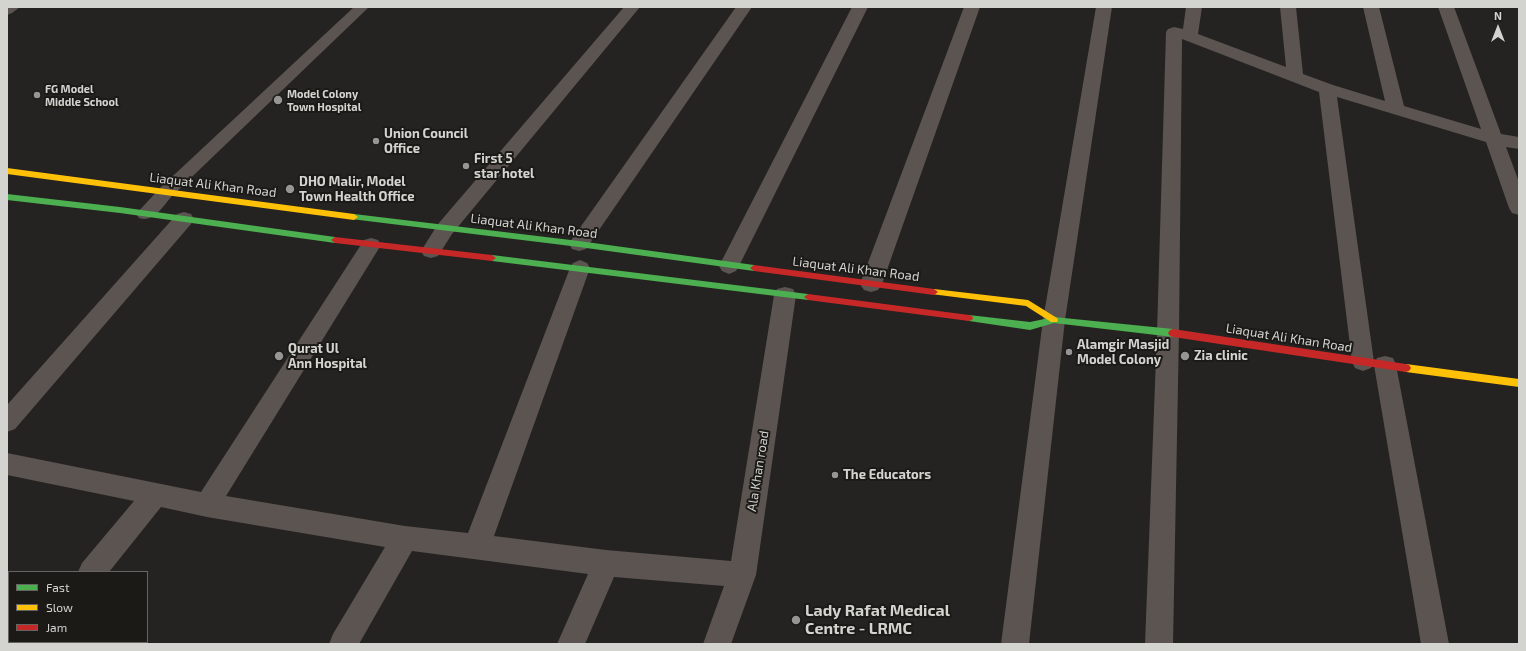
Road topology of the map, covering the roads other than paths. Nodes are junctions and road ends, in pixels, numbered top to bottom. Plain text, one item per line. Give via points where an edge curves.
1 (12, 7) edge
2 (362, 7) edge
3 (632, 7) edge
4 (744, 7) edge
5 (860, 7) edge
6 (972, 7) edge
7 (1104, 7) edge
8 (1194, 7) edge
9 (1288, 7) edge
10 (1371, 7) edge
11 (1446, 7) edge
12 (7, 10) edge
13 (1190, 36) junction
14 (1294, 76) junction
15 (1327, 89) junction
16 (1396, 110) junction
17 (1495, 139) junction
18 (1519, 143) edge
19 (7, 171) edge
20 (166, 192) junction
21 (7, 197) edge
22 (1519, 208) edge
23 (145, 214) junction
24 (184, 219) junction
25 (445, 229) junction
26 (579, 244) junction
27 (371, 245) junction
28 (431, 251) junction
29 (729, 266) junction
30 (580, 268) junction
31 (871, 284) junction
32 (785, 295) junction
33 (1054, 320) junction
34 (1168, 332) junction
35 (1374, 363) junction
36 (1519, 382) edge
37 (7, 422) edge
38 (7, 464) edge
39 (156, 494) junction
40 (207, 505) junction
41 (405, 538) junction
42 (477, 546) junction
43 (606, 563) junction
44 (93, 571) edge
45 (742, 575) junction
46 (343, 644) edge
47 (571, 644) edge
48 (717, 644) edge
49 (1015, 644) edge
50 (1158, 644) edge
51 (1435, 644) edge

1 - 12 street
2 - 20 lane
3 - 25 street
4 - 26 street
5 - 29 street
6 - 31 street
7 - 33 street
8 - 13 street
9 - 14 street
10 - 16 street
11 - 17 street
13 - 14 street
13 - 34 street via 1174,32
14 - 15 street
15 - 16 street
15 - 35 street
16 - 17 street
17 - 18 street
17 - 22 street
19 - 20 main road, Liaquat Ali Khan Road
20 - 23 lane
20 - 25 main road, Liaquat Ali Khan Road
21 - 23 main road, Liaquat Ali Khan Road
23 - 24 main road, Liaquat Ali Khan Road
24 - 27 main road, Liaquat Ali Khan Road
24 - 37 street
25 - 26 main road, Liaquat Ali Khan Road
25 - 28 street
26 - 29 main road, Liaquat Ali Khan Road
27 - 28 main road, Liaquat Ali Khan Road
27 - 40 street
28 - 30 main road, Liaquat Ali Khan Road
29 - 31 main road, Liaquat Ali Khan Road
30 - 32 main road, Liaquat Ali Khan Road
30 - 42 street
31 - 33 main road, Liaquat Ali Khan Road via 1028,303
32 - 33 main road, Liaquat Ali Khan Road via 1030,326
32 - 45 street, Ala Khan road
33 - 34 main road, Liaquat Ali Khan Road
33 - 49 street
34 - 35 main road, Liaquat Ali Khan Road
34 - 50 street
35 - 36 main road, Liaquat Ali Khan Road
35 - 51 street
38 - 39 street
39 - 40 street
39 - 44 street
40 - 41 street
41 - 42 street
41 - 46 street
42 - 43 street
43 - 45 street
43 - 47 street
45 - 48 street, Ala Khan road

